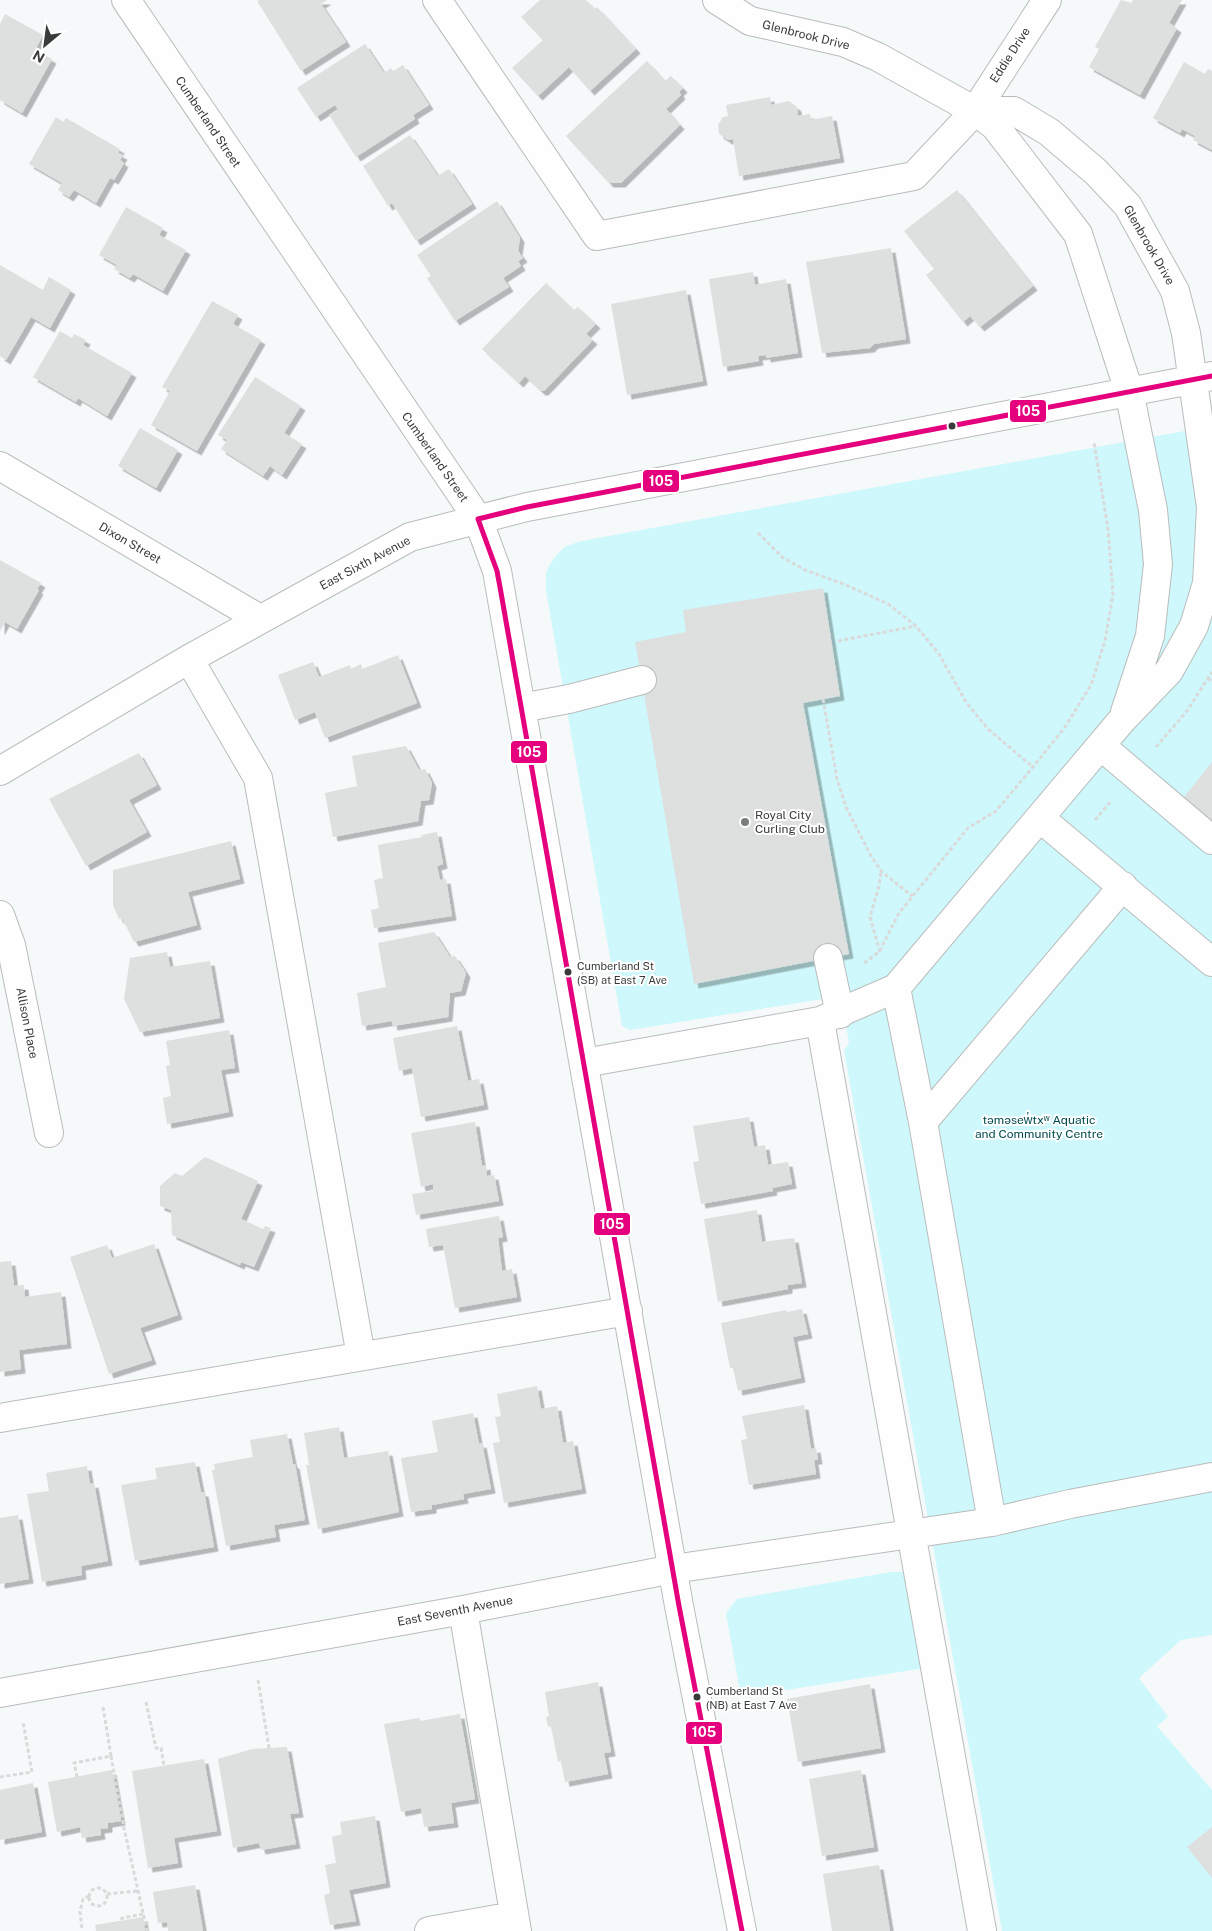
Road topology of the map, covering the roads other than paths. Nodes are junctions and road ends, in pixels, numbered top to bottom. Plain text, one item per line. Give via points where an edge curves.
1 (126, 0) edge
2 (437, 0) edge
3 (717, 0) edge
4 (1046, 0) edge
5 (975, 111) junction
6 (1202, 378) edge
7 (1129, 391) junction
8 (0, 466) edge
9 (478, 518) junction
10 (260, 619) junction
11 (189, 659) junction
12 (642, 680) dead end
13 (521, 708) junction
14 (1122, 720) junction
15 (1101, 746) junction
16 (2, 768) edge
17 (1040, 818) junction
18 (1212, 840) edge
19 (1123, 886) junction
20 (0, 915) edge
21 (828, 958) dead end
22 (1212, 962) edge
23 (896, 988) junction
24 (830, 1018) junction
25 (584, 1062) junction
26 (923, 1122) junction
27 (49, 1132) dead end
28 (628, 1311) junction
29 (362, 1356) junction
30 (0, 1418) edge
31 (1212, 1477) edge
32 (992, 1522) junction
33 (911, 1533) junction
34 (673, 1570) junction
35 (463, 1610) junction
36 (0, 1693) edge
37 (516, 1924) edge
38 (429, 1931) edge
39 (742, 1931) edge
40 (982, 1931) edge

1 - 9 street, Cumberland Street
2 - 5 street, Eddie Drive via 597,236 914,176
3 - 5 street, Glenbrook Drive via 750,21 843,42 878,56
4 - 5 street, Eddie Drive
5 - 6 street, Glenbrook Drive via 1014,111 1033,122 1096,172 1128,206 1175,291
5 - 7 street, Glenbrook Drive via 995,126 1078,234
6 - 7 street, East Sixth Avenue
6 - 14 street, Glenbrook Drive via 1211,507 1207,584 1194,626 1169,671
7 - 9 street, East Sixth Avenue
7 - 14 street, Glenbrook Drive via 1153,510 1158,564 1150,636
8 - 10 street, Dixon Street
9 - 10 street, East Sixth Avenue via 410,537
9 - 13 street, Cumberland Street via 497,571
10 - 11 street, East Sixth Avenue
11 - 16 street, East Sixth Avenue
11 - 29 street via 258,778
12 - 13 street
13 - 25 street, Cumberland Street
14 - 15 street, Glenbrook Drive
15 - 17 street, Glenbrook Drive
15 - 18 street
17 - 19 street
17 - 23 street, Glenbrook Drive
19 - 22 street
19 - 26 street
20 - 27 street, Allison Place via 11,945
21 - 24 street
23 - 24 street
23 - 26 street
24 - 25 street
24 - 33 street
25 - 28 street, Cumberland Street
26 - 32 street
28 - 29 street
28 - 34 street, Cumberland Street
29 - 30 street
31 - 32 street, East Seventh Avenue
32 - 33 street, East Seventh Avenue
33 - 34 street, East Seventh Avenue
33 - 40 street
34 - 35 street, East Seventh Avenue
34 - 39 street, Cumberland Street
35 - 36 street, East Seventh Avenue
35 - 37 street
37 - 38 street

